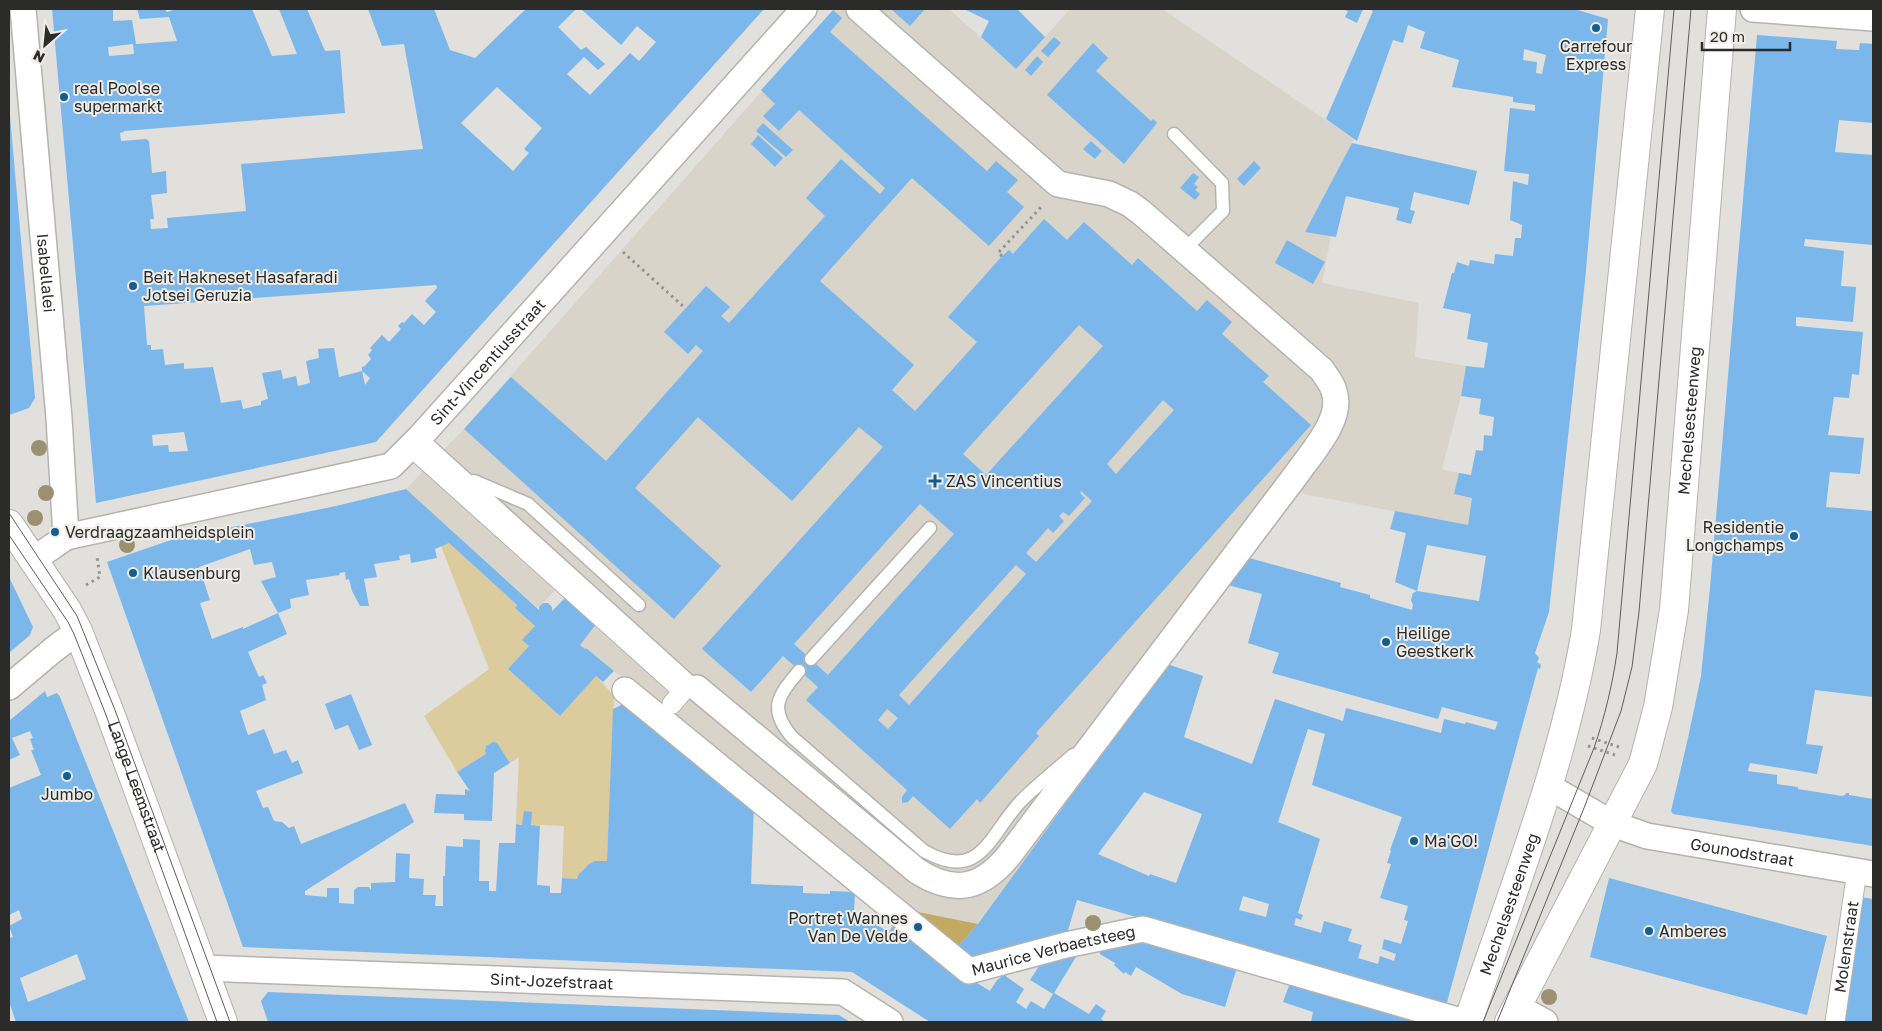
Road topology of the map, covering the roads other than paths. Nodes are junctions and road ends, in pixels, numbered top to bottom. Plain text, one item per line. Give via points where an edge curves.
1 (23, 9) edge
2 (804, 9) edge
3 (859, 9) edge
4 (1650, 9) edge
5 (1722, 9) edge
6 (1753, 9) edge
7 (1873, 18) edge
8 (1174, 134) dead end
9 (1184, 250) junction
10 (415, 441) junction
11 (465, 477) junction
12 (9, 524) edge
13 (930, 528) dead end
14 (66, 537) junction
15 (33, 560) junction
16 (639, 605) dead end
17 (78, 632) junction
18 (811, 659) dead end
19 (799, 671) dead end
20 (9, 687) edge
21 (697, 688) joint
22 (625, 690) dead end
23 (665, 711) junction
24 (1105, 727) junction
25 (1548, 786) junction
26 (1613, 824) junction
27 (1865, 873) edge
28 (203, 968) junction
29 (1513, 1014) edge
30 (223, 1022) edge
31 (890, 1022) edge
32 (1464, 1022) edge
33 (1468, 1022) edge
34 (1545, 1022) edge
35 (1834, 1022) edge

1 - 14 street, Isabellalei
2 - 10 street, Sint-Vincentiusstraat
3 - 9 street via 1058,184 1119,198 1142,213
4 - 25 main road, Mechelsesteenweg via 1586,630 1579,671
5 - 26 main road, Mechelsesteenweg via 1674,610 1658,707 1644,760
6 - 7 street
8 - 9 lane via 1222,183 1223,211
9 - 24 street via 1322,370 1334,391 1334,417 1296,474
10 - 11 lane
10 - 14 street, Sint-Vincentiusstraat via 392,466
10 - 23 street via 683,691
11 - 16 lane via 528,504
11 - 21 lane
12 - 15 main road, Lange Leemstraat
13 - 18 lane
14 - 15 street
15 - 17 main road, Lange Leemstraat
17 - 20 street
17 - 28 main road, Lange Leemstraat
19 - 24 lane via 784,689 778,703 778,715 783,726 924,851 948,861 961,862 985,848 1021,802
21 - 24 street via 917,871 945,885 975,884 1000,867
22 - 23 street
23 - 32 street, Maurice Verbaetsteeg via 969,971 1066,945 1143,929
25 - 26 street
25 - 33 main road, Mechelsesteenweg
26 - 27 street, Gounodstraat via 1647,836
26 - 29 main road, Mechelsesteenweg
27 - 35 street, Molenstraat
28 - 30 main road, Lange Leemstraat
28 - 31 street, Sint-Jozefstraat via 843,992
29 - 34 street

